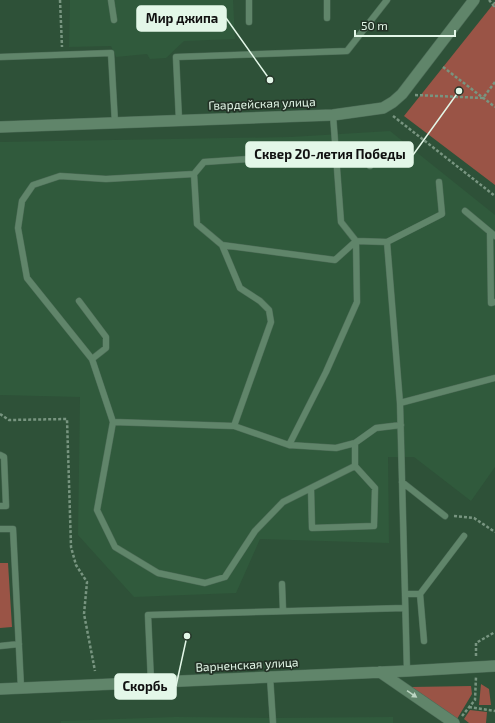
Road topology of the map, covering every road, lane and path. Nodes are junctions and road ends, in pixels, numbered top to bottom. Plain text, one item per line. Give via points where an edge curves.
1 (60, 0) edge
2 (111, 0) edge
3 (248, 0) edge
4 (327, 0) edge
5 (387, 0) edge
6 (474, 0) edge
7 (489, 0) edge
8 (495, 2) edge
9 (494, 6) junction
10 (495, 11) edge
11 (328, 18) dead end
12 (114, 20) dead end
13 (249, 22) dead end
14 (62, 55) junction
15 (0, 57) edge
16 (443, 67) dead end
17 (495, 82) edge
18 (483, 98) junction
19 (409, 100) dead end
20 (495, 107) edge
21 (383, 108) junction
22 (399, 111) dead end
23 (334, 114) junction
24 (394, 117) junction
25 (179, 120) junction
26 (115, 122) junction
27 (0, 127) edge
28 (335, 153) junction
29 (370, 166) dead end
30 (194, 174) junction
31 (439, 182) dead end
32 (495, 196) edge
33 (465, 211) dead end
34 (493, 234) edge
35 (356, 241) junction
36 (387, 242) junction
37 (222, 245) junction
38 (79, 301) dead end
39 (495, 302) edge
40 (92, 359) junction
41 (495, 378) edge
42 (400, 404) junction
43 (0, 414) edge
44 (113, 422) junction
45 (401, 425) junction
46 (234, 426) junction
47 (355, 443) junction
48 (289, 445) junction
49 (0, 455) edge
50 (355, 466) junction
51 (402, 482) junction
52 (311, 488) junction
53 (0, 506) edge
54 (445, 516) joint
55 (0, 529) edge
56 (495, 532) edge
57 (464, 536) dead end
58 (282, 584) dead end
59 (405, 594) junction
60 (420, 594) junction
61 (405, 608) junction
62 (283, 611) junction
63 (424, 640) dead end
64 (19, 644) junction
65 (0, 646) edge
66 (495, 666) edge
67 (95, 671) dead end
68 (407, 671) junction
69 (380, 672) junction
70 (270, 677) junction
71 (151, 682) junction
72 (22, 688) junction
73 (0, 689) edge
74 (469, 707) dead end
75 (495, 711) edge
76 (273, 723) edge
77 (454, 723) edge

1 - 14 path
2 - 12 lane
3 - 13 lane
4 - 11 lane
5 - 25 lane via 347,51 176,57
6 - 21 street, Гвардейская улица via 402,94
7 - 9 path
8 - 9 path
9 - 10 path
14 - 15 lane
14 - 26 lane via 110,54
16 - 18 path
17 - 18 path
18 - 19 path via 414,94
18 - 20 path
21 - 23 street, Гвардейская улица
21 - 24 path
22 - 24 path
23 - 25 street, Гвардейская улица
23 - 28 lane
24 - 32 path
25 - 26 street, Гвардейская улица
26 - 27 street, Гвардейская улица
28 - 29 lane via 370,152
28 - 30 lane via 204,162
28 - 35 lane via 341,222
30 - 37 lane via 197,224
30 - 40 lane via 106,179 60,176 33,185 22,201 18,228 27,278
31 - 36 lane via 442,214
33 - 34 lane
34 - 39 lane via 491,303
35 - 36 lane
35 - 37 lane via 335,260
35 - 48 lane via 357,302 326,372
36 - 42 lane
37 - 46 lane via 240,288 260,300 269,310 271,322
38 - 40 lane via 106,337 106,348
40 - 44 lane
41 - 42 lane
42 - 45 lane
43 - 67 path via 9,420 67,419 71,547 76,565 86,582 84,614
44 - 46 lane
44 - 52 lane via 97,510 115,546 158,574 205,583 225,577 264,521 283,502
45 - 47 lane via 376,428
45 - 51 lane
46 - 48 lane
47 - 48 lane via 336,448
47 - 50 lane
49 - 53 lane via 4,457 6,506
50 - 52 lane
50 - 52 lane via 375,488 374,526 312,528
51 - 54 lane
51 - 59 lane
54 - 56 path via 474,518
55 - 64 lane via 13,529
57 - 60 lane
58 - 62 lane
59 - 60 lane
59 - 61 lane
60 - 63 lane
61 - 62 lane
61 - 68 lane
62 - 71 lane via 148,615
64 - 65 lane
64 - 72 lane
66 - 68 street, Варненская улица
68 - 69 street, Варненская улица
69 - 70 street, Варненская улица
69 -> 77 street
70 - 71 street, Варненская улица
70 - 76 lane
71 - 72 street, Варненская улица
72 - 73 street, Варненская улица
74 - 75 path

